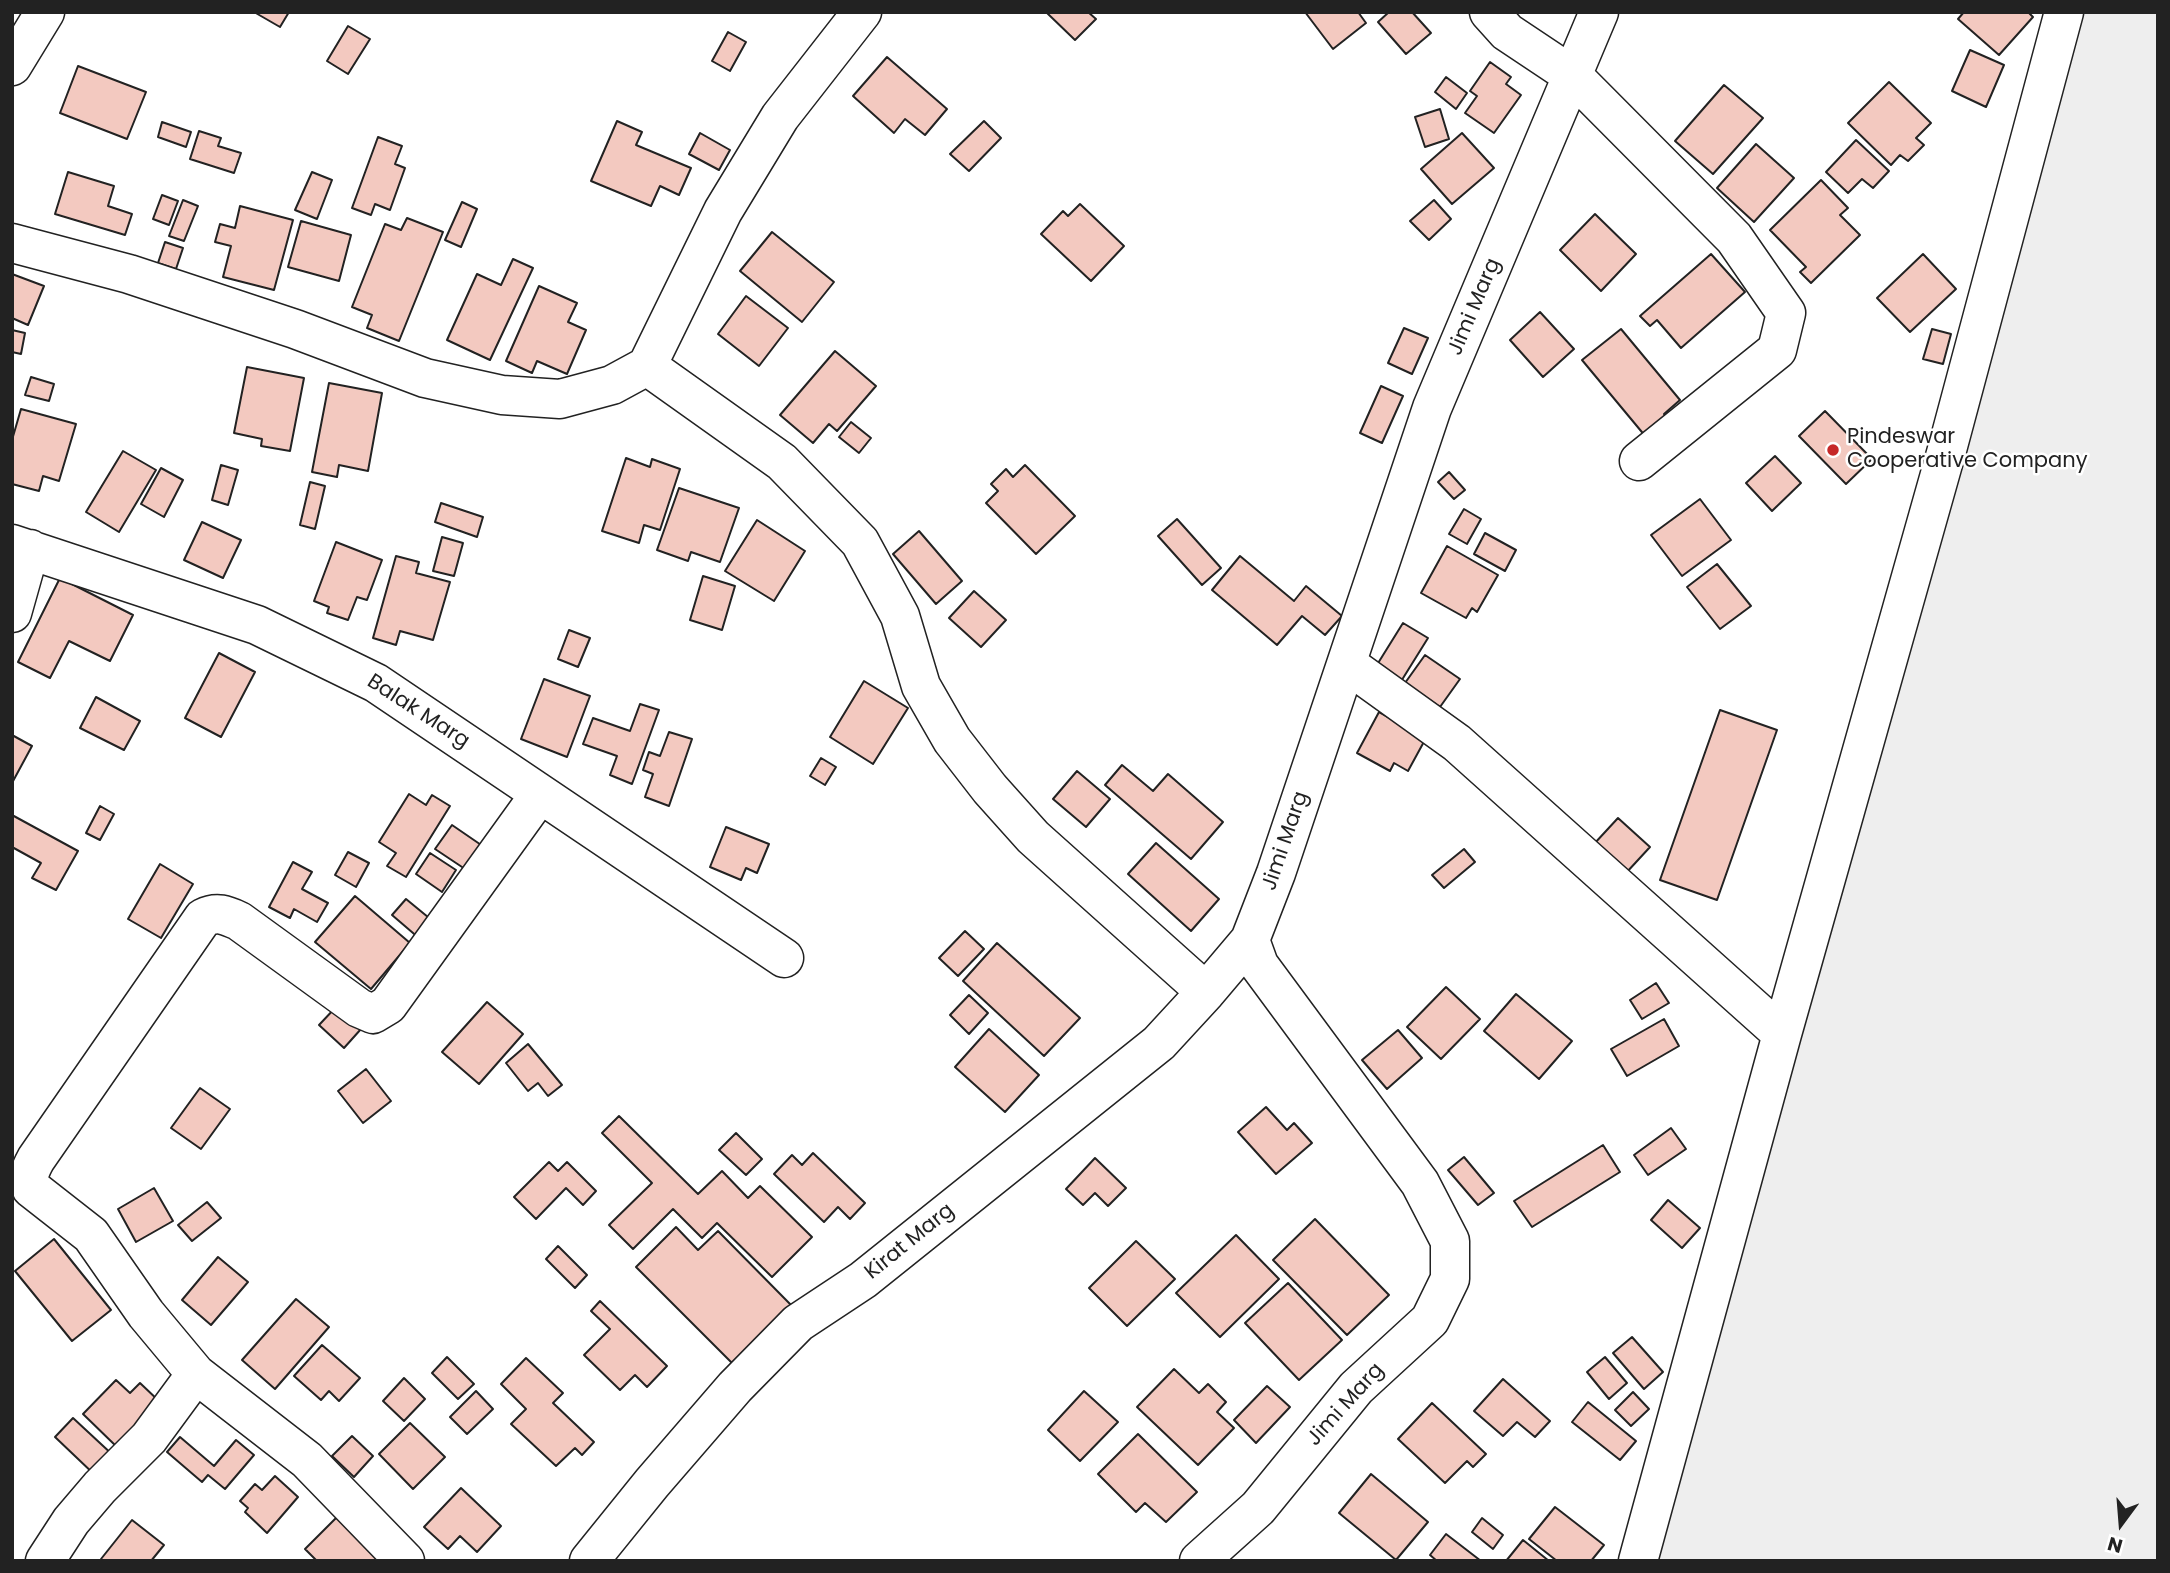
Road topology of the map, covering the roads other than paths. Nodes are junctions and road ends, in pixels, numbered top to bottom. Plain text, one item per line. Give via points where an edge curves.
1 (45, 12) edge
2 (862, 12) edge
3 (1489, 12) edge
4 (1599, 12) edge
5 (2064, 12) edge
6 (12, 66) edge
7 (1573, 76) junction
8 (12, 243) edge
9 (647, 366) junction
10 (1639, 461) dead end
11 (21, 546) edge
12 (12, 613) edge
13 (1347, 664) junction
14 (540, 794) junction
15 (1250, 940) junction
16 (784, 958) dead end
17 (1206, 992) junction
18 (1782, 1034) junction
19 (196, 1374) junction
20 (44, 1561) edge
21 (405, 1561) edge
22 (589, 1561) edge
23 (1199, 1561) edge
24 (1638, 1561) edge

1 - 6 street
2 - 9 street via 780,117 723,211
3 - 7 street via 1507,32
4 - 7 street, Jimi Marg
5 - 18 street
7 - 10 street via 1734,238 1786,313 1777,350
7 - 13 street, Jimi Marg via 1432,408
8 - 9 street via 130,274 425,378 502,395 560,399 612,385
9 - 17 street via 782,462 860,542 900,616 921,686 959,750 1033,837
11 - 12 street
11 - 14 street, Balak Marg via 257,625 376,683
13 - 15 street, Jimi Marg
13 - 18 street via 1457,743
14 - 16 street, Balak Marg
14 - 19 street via 388,1005 373,1014 239,921 224,914 203,918 36,1159 28,1178 32,1188 91,1235 146,1314
15 - 17 street, Kirat Marg
15 - 23 street, Jimi Marg via 1259,965 1420,1183 1450,1241 1450,1279 1430,1320 1356,1388 1258,1508
17 - 22 street, Kirat Marg via 1159,1043 863,1280 798,1323 735,1387
18 - 24 street
19 - 20 street via 149,1438 71,1521
19 - 21 street via 307,1460

